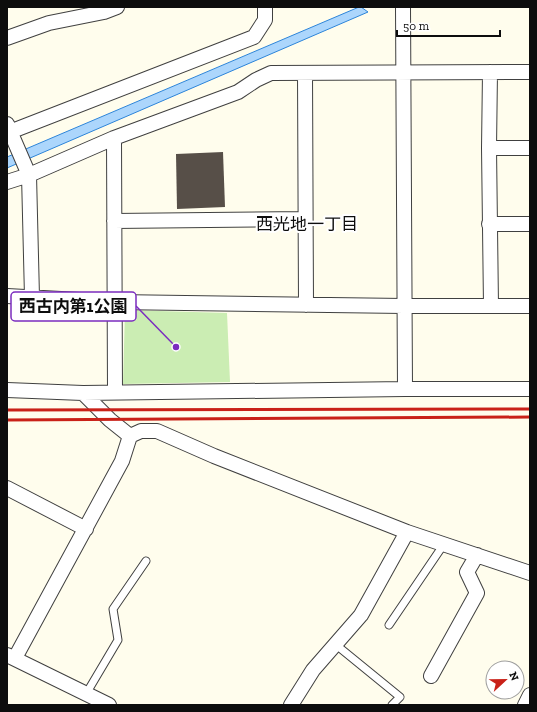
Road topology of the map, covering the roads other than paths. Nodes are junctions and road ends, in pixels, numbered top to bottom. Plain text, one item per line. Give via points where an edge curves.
1 (117, 7) edge
2 (265, 7) edge
3 (404, 7) edge
4 (7, 38) edge
5 (403, 72) junction
6 (490, 72) junction
7 (530, 72) edge
8 (305, 73) junction
9 (8, 130) edge
10 (114, 138) junction
11 (489, 148) junction
12 (530, 148) edge
13 (29, 175) junction
14 (7, 182) edge
15 (305, 219) junction
16 (114, 220) junction
17 (489, 224) junction
18 (530, 224) edge
19 (7, 296) edge
20 (32, 297) junction
21 (115, 302) junction
22 (306, 305) junction
23 (404, 306) junction
24 (491, 306) junction
25 (530, 306) edge
26 (405, 389) junction
27 (7, 390) edge
28 (530, 390) edge
29 (115, 392) junction
30 (83, 393) junction
31 (130, 436) junction
32 (7, 488) edge
33 (86, 529) junction
34 (407, 532) junction
35 (444, 544) junction
36 (477, 556) junction
37 (146, 561) dead end
38 (530, 573) edge
39 (389, 625) dead end
40 (335, 644) junction
41 (11, 657) edge
42 (431, 676) dead end
43 (86, 694) junction
44 (530, 695) edge
45 (109, 705) edge
46 (291, 705) edge
47 (392, 705) edge
48 (525, 705) edge

1 - 4 street via 49,23
2 - 9 street via 265,20 254,37
3 - 5 street
5 - 6 street
5 - 8 street
5 - 23 street
6 - 7 street
6 - 11 street
8 - 10 street via 271,73 238,92
8 - 15 street
9 - 13 street
10 - 13 street
10 - 16 street
11 - 12 street
11 - 17 street
13 - 14 street
13 - 20 street
15 - 16 street
15 - 22 street
16 - 21 street
17 - 18 street
17 - 24 street
19 - 20 street
20 - 21 street
21 - 22 street
21 - 29 street
22 - 23 street
23 - 24 street
23 - 26 street
24 - 25 street
26 - 28 street
26 - 29 street
27 - 30 street
29 - 30 street
30 - 31 street
31 - 33 street via 122,461
31 - 34 street via 141,431 157,431
32 - 33 street
33 - 41 street
34 - 35 street
34 - 40 street via 361,615
35 - 36 street
35 - 39 lane
36 - 38 street
36 - 42 street via 467,572 477,593
37 - 43 lane via 114,609 118,640
40 - 46 street via 313,670
40 - 47 lane via 400,697
41 - 43 street
43 - 45 street
44 - 48 street

